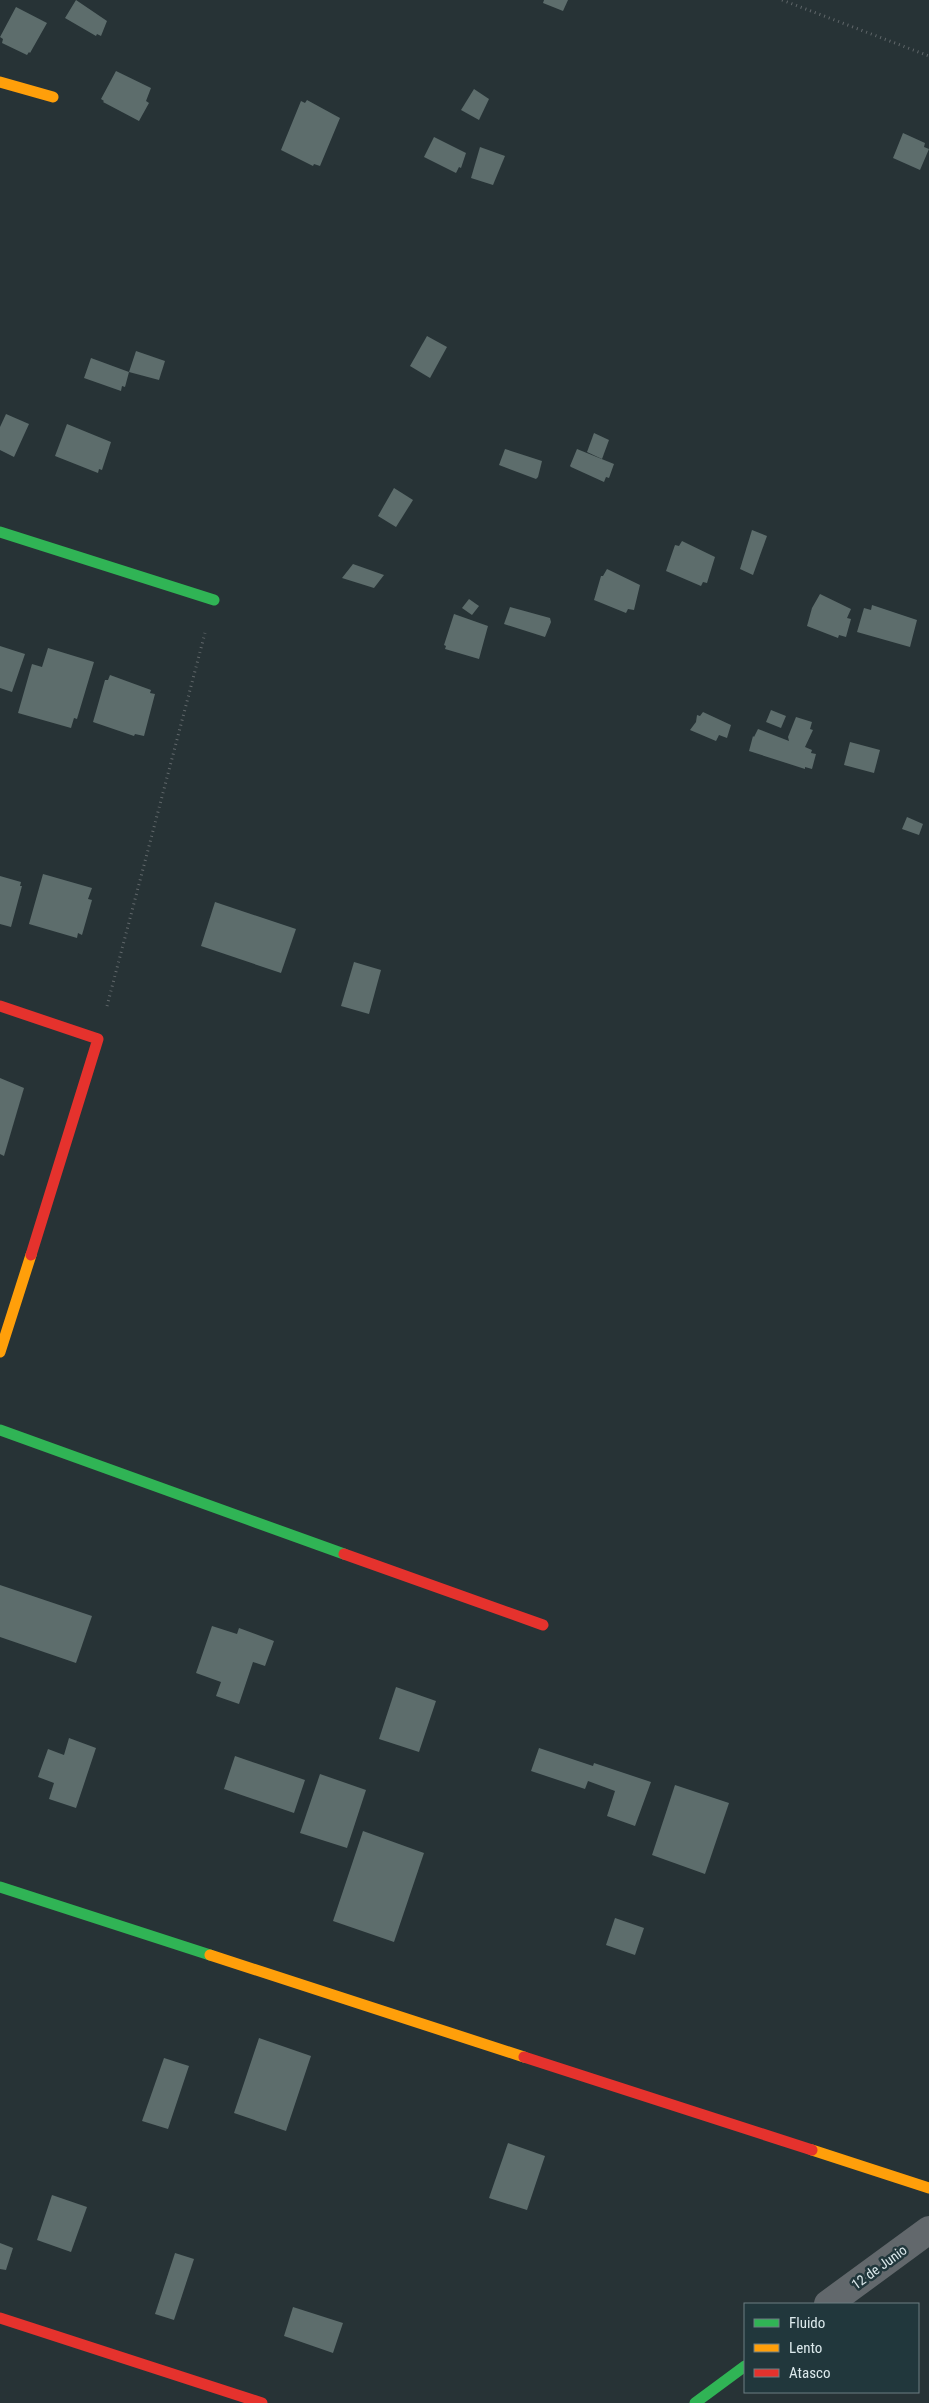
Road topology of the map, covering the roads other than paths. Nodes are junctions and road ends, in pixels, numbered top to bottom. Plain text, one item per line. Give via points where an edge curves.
1 (0, 82) edge
2 (53, 98) dead end
3 (0, 532) edge
4 (214, 600) road end
5 (0, 1006) edge
6 (0, 1352) edge
7 (0, 1430) edge
8 (543, 1625) dead end
9 (0, 1888) edge
10 (929, 2188) edge
11 (929, 2230) edge
12 (829, 2303) edge
13 (0, 2318) edge
14 (744, 2367) edge
15 (262, 2403) edge
16 (695, 2403) edge

1 - 2 street
3 - 4 street
5 - 6 street via 98,1039
7 - 8 street
9 - 10 street
11 - 12 street, 12 de Junio
13 - 15 street
14 - 16 street

